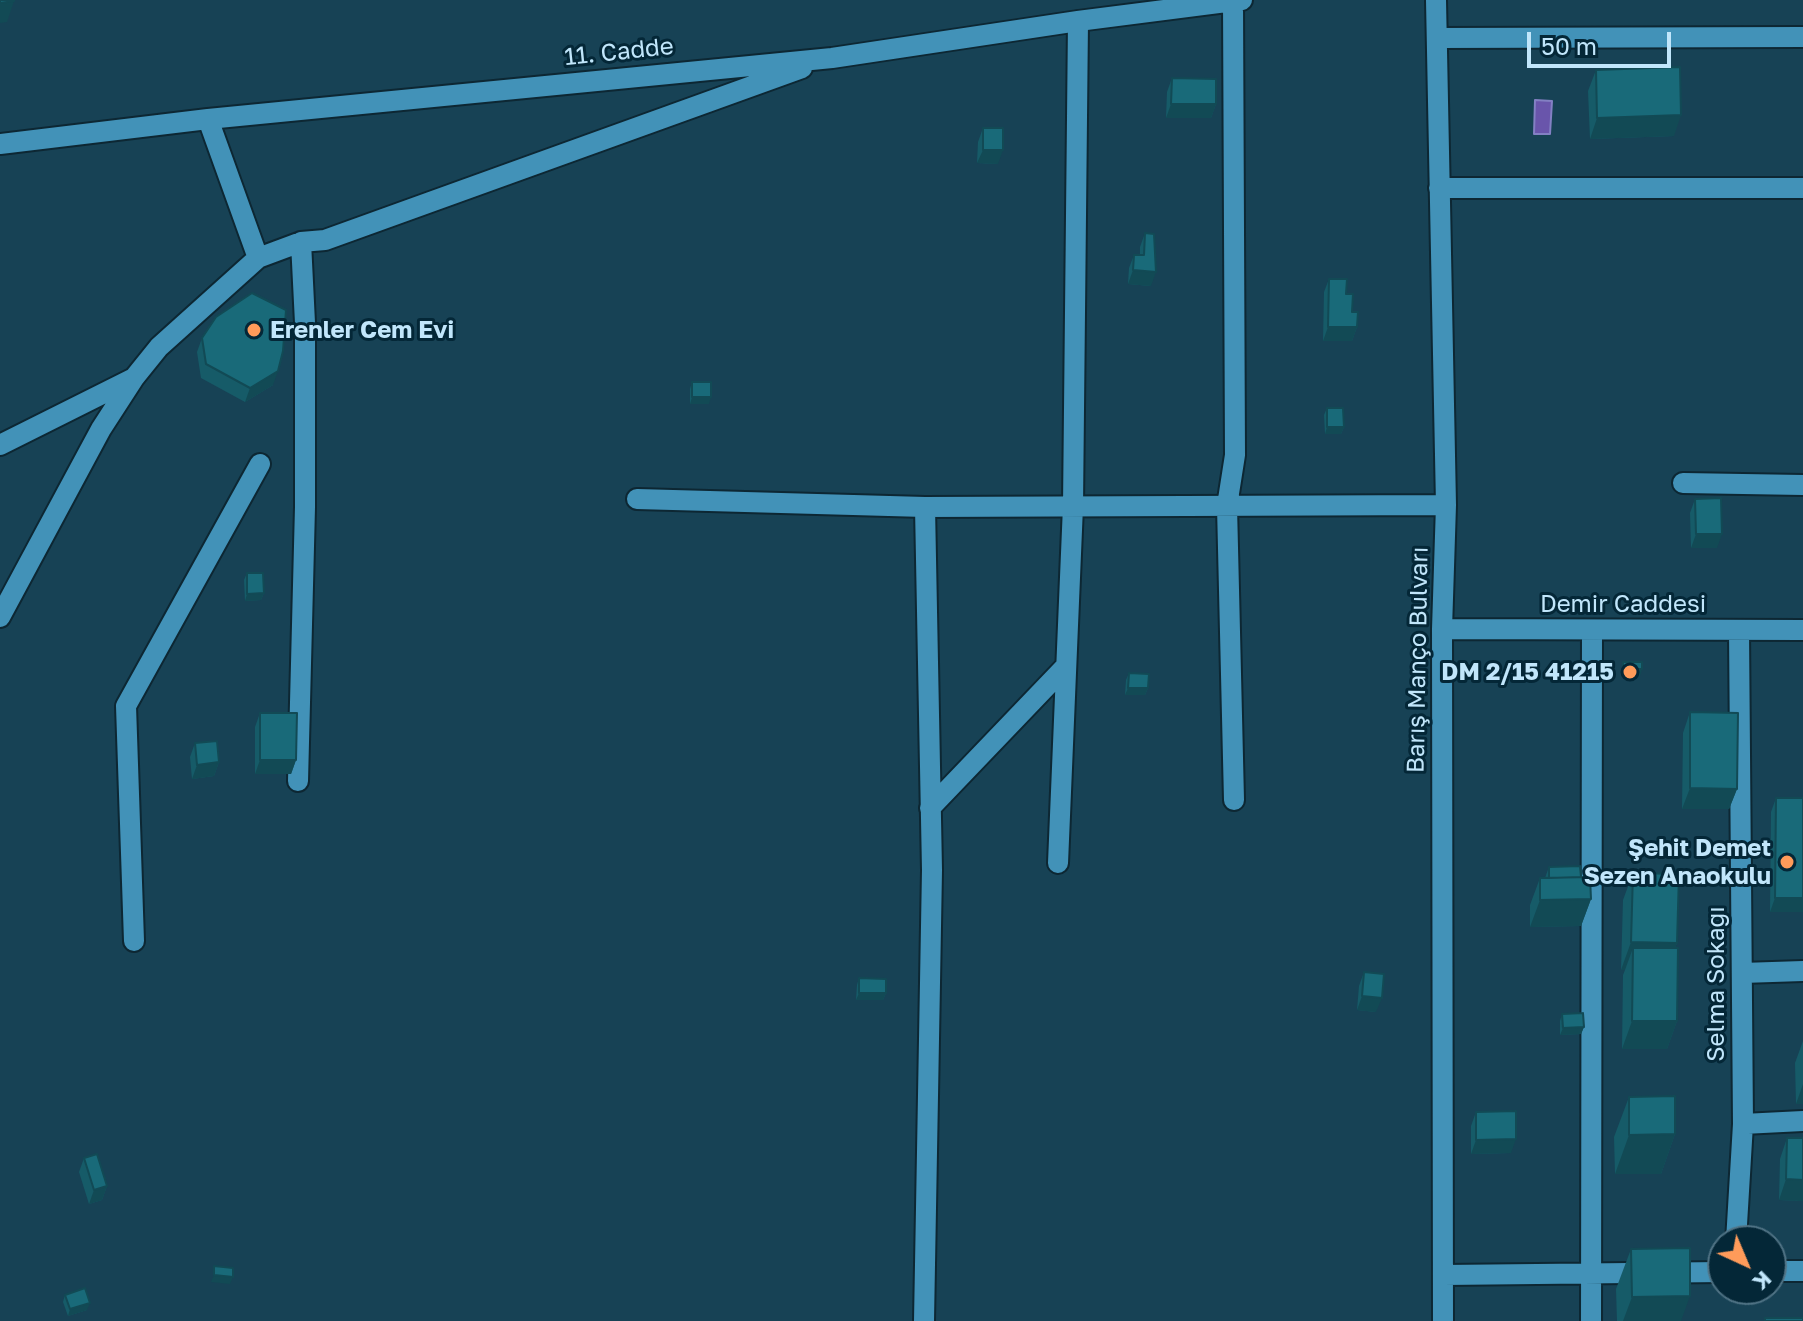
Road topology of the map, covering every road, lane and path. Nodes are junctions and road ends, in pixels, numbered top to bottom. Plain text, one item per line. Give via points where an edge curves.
1 (1436, 0) edge
2 (1238, 1) edge
3 (1078, 21) junction
4 (1803, 37) edge
5 (1437, 38) junction
6 (832, 58) junction
7 (208, 119) junction
8 (0, 144) edge
9 (1439, 188) junction
10 (1803, 188) edge
11 (301, 242) junction
12 (258, 258) junction
13 (134, 378) junction
14 (0, 445) edge
15 (260, 464) dead end
16 (1683, 483) dead end
17 (1803, 485) edge
18 (637, 499) dead end
19 (1446, 505) junction
20 (1073, 506) junction
21 (1227, 506) junction
22 (925, 507) junction
23 (0, 617) edge
24 (1442, 629) junction
25 (1592, 630) junction
26 (1739, 630) junction
27 (1803, 630) edge
28 (1066, 666) junction
29 (298, 781) dead end
30 (1234, 800) dead end
31 (930, 808) junction
32 (1058, 863) dead end
33 (134, 941) dead end
34 (1803, 971) edge
35 (1742, 973) junction
36 (1803, 1121) edge
37 (1743, 1124) junction
38 (1737, 1225) edge
39 (1707, 1272) edge
40 (1590, 1273) junction
41 (1444, 1275) junction
42 (924, 1321) edge
43 (1443, 1321) edge
44 (1591, 1321) edge

1 - 5 street, Barış Manço Bulvarı
2 - 3 street, 11. Cadde
2 - 21 street via 1235,455
3 - 6 street, 11. Cadde
3 - 20 street
4 - 5 street
5 - 9 street, Barış Manço Bulvarı
6 - 7 street, 11. Cadde
6 - 11 street via 325,240
7 - 8 street, 11. Cadde
7 - 12 street
9 - 10 street
9 - 19 street, Barış Manço Bulvarı
11 - 12 street
11 - 29 street via 305,507
12 - 13 street via 159,347
13 - 14 street
13 - 23 street
15 - 33 street via 126,706
16 - 17 street
18 - 22 street
19 - 21 street
19 - 24 street, Barış Manço Bulvarı
20 - 21 street
20 - 22 street
20 - 28 street
21 - 30 street
22 - 31 street
24 - 25 street, Demir Caddesi
24 - 41 street, Barış Manço Bulvarı
25 - 26 street, Demir Caddesi
25 - 40 street
26 - 27 street, Demir Caddesi
26 - 35 street, Selma Sokağı
28 - 31 street
28 - 32 street
31 - 42 street
34 - 35 street
35 - 37 street, Selma Sokağı
36 - 37 street
37 - 38 street, Selma Sokağı
39 - 40 street
40 - 41 street
40 - 44 street
41 - 43 street, Barış Manço Bulvarı

